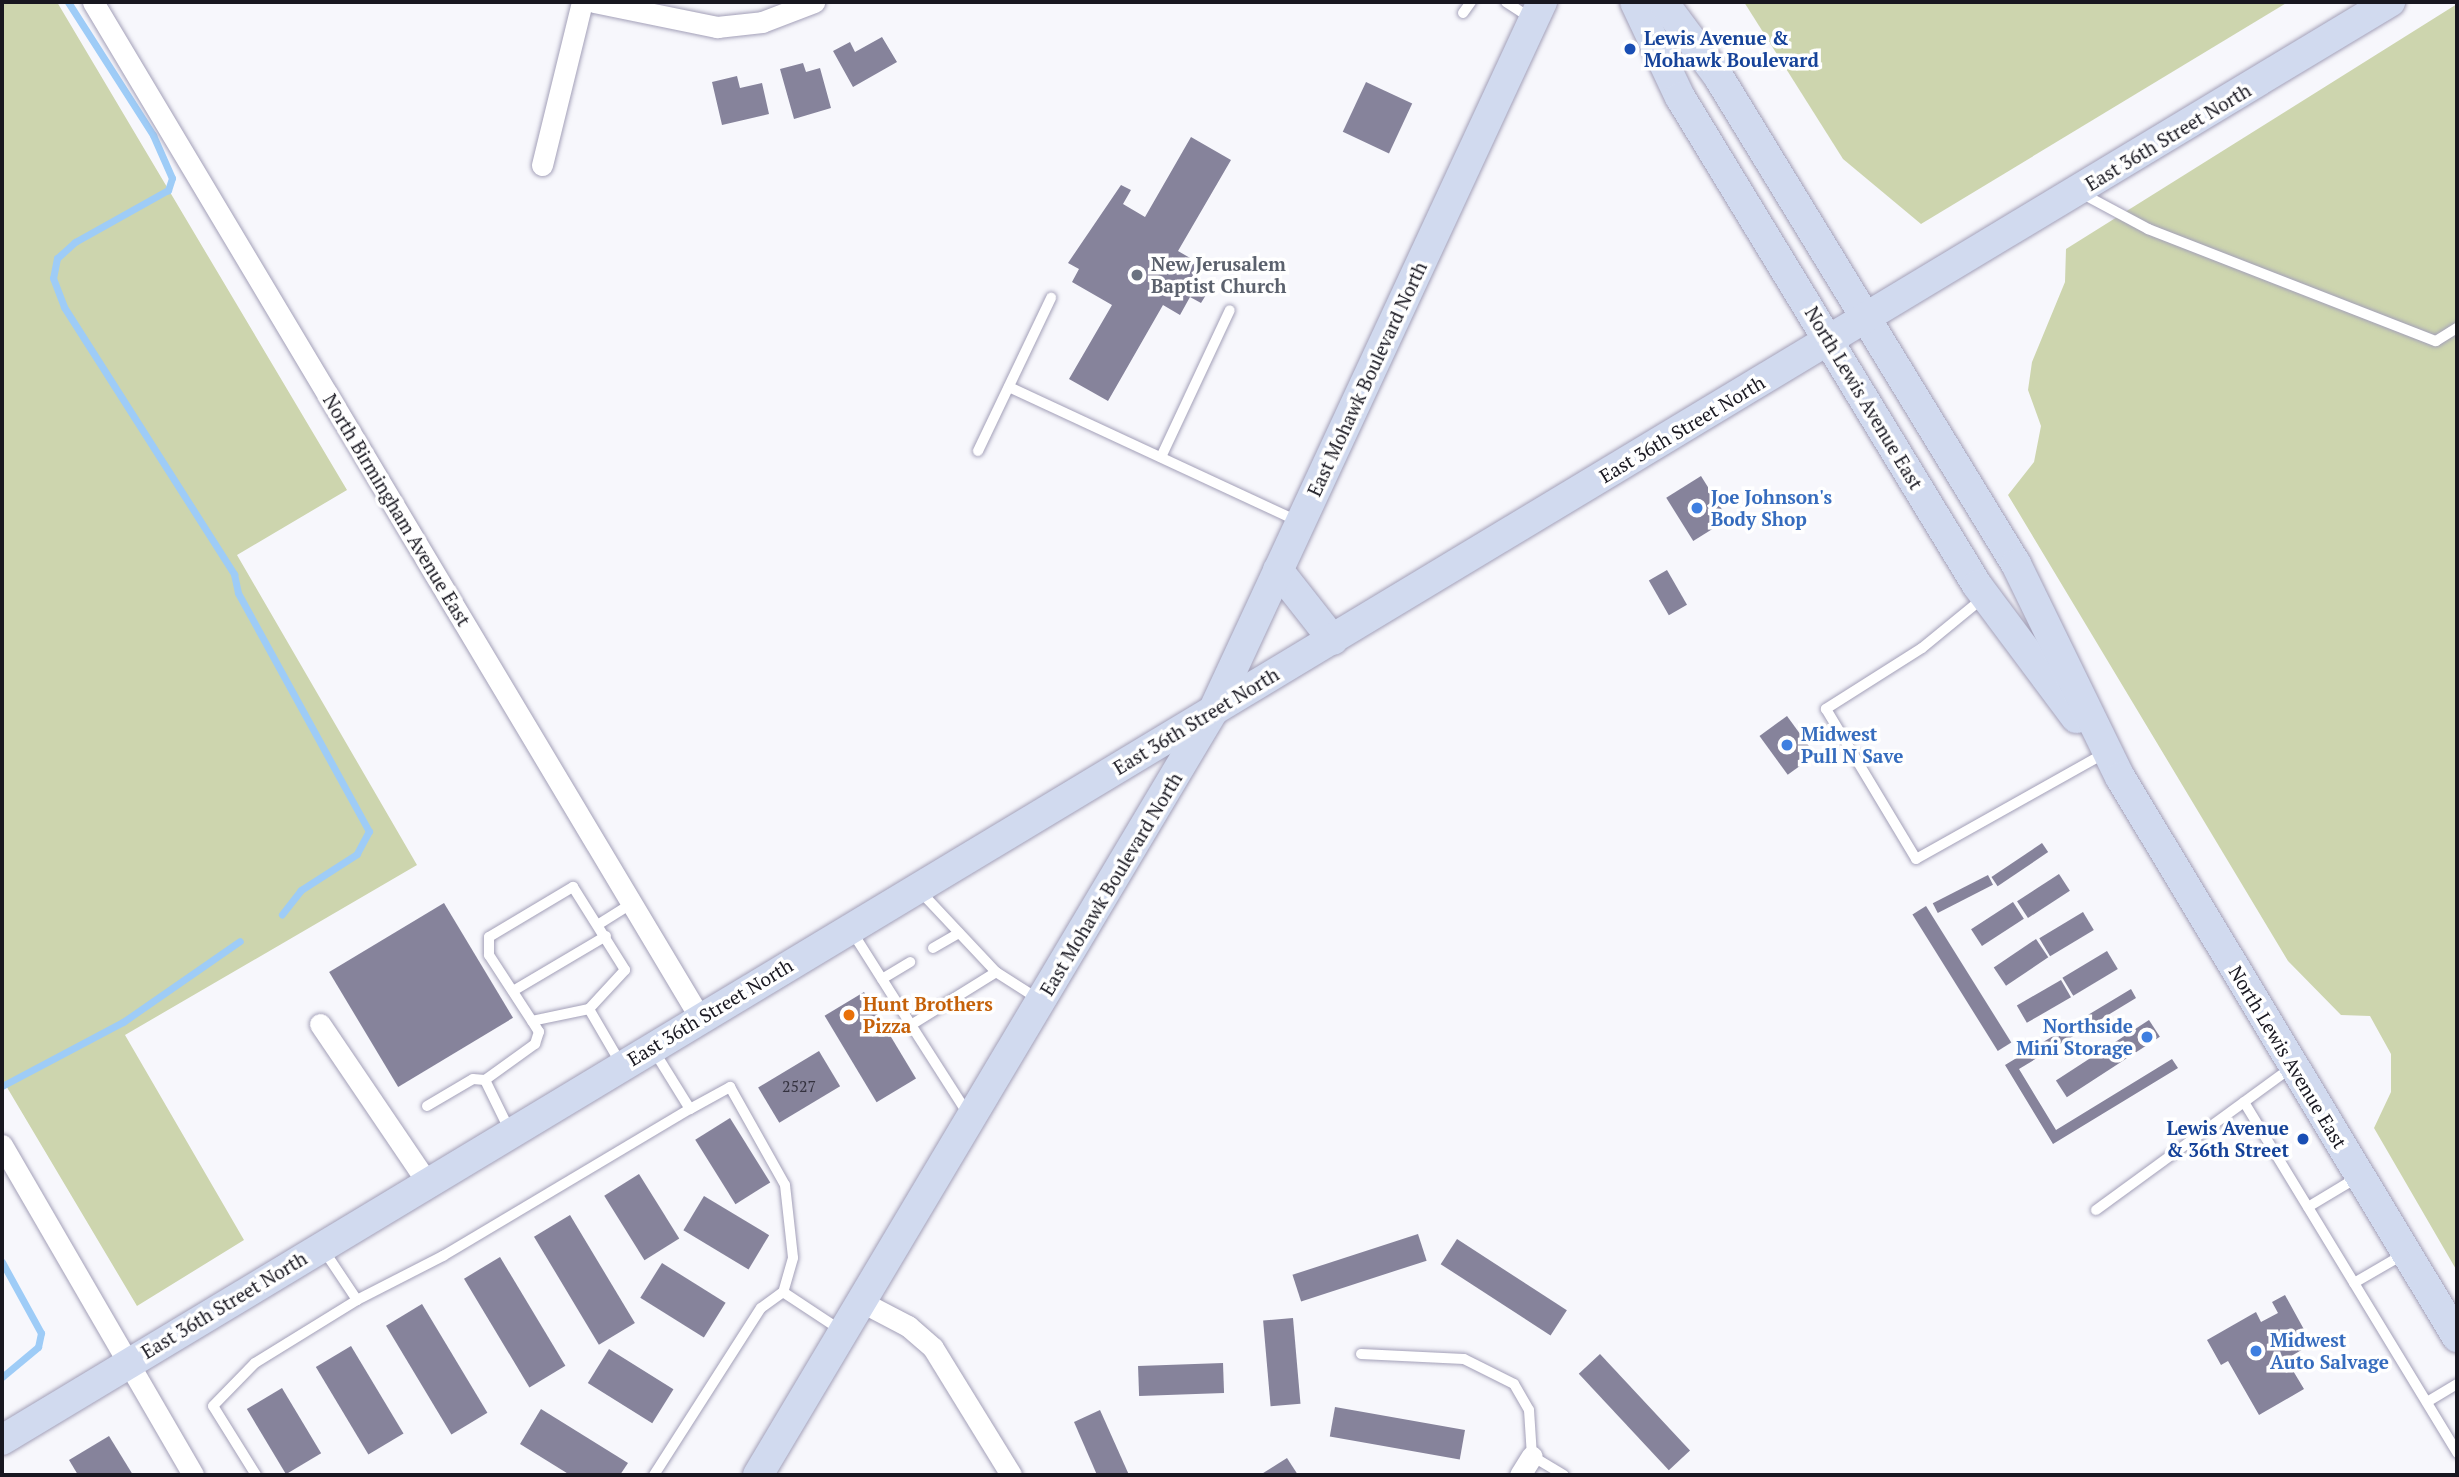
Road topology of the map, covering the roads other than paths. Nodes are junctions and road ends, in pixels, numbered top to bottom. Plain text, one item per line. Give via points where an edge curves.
1 (93, 2) edge
2 (582, 2) edge
3 (594, 2) edge
4 (814, 2) edge
5 (1471, 2) edge
6 (1506, 2) edge
7 (1635, 2) edge
8 (1663, 2) edge
9 (2390, 2) edge
10 (1538, 10) edge
11 (1463, 13) dead end
12 (542, 165) dead end
13 (2078, 192) junction
14 (1051, 298) dead end
15 (1230, 310) dead end
16 (1867, 319) junction
17 (2457, 328) edge
18 (1830, 341) junction
19 (1009, 387) junction
20 (978, 451) dead end
21 (1161, 457) junction
22 (1300, 523) junction
23 (1278, 570) junction
24 (1985, 596) junction
25 (1332, 640) junction
26 (1213, 711) junction
27 (2111, 766) junction
28 (917, 888) junction
29 (631, 905) junction
30 (599, 924) junction
31 (850, 928) junction
32 (959, 933) junction
33 (606, 936) junction
34 (933, 948) dead end
35 (910, 962) dead end
36 (996, 972) junction
37 (882, 979) junction
38 (513, 991) junction
39 (1041, 1001) junction
40 (589, 1009) junction
41 (700, 1018) junction
42 (532, 1021) junction
43 (320, 1024) dead end
44 (911, 1025) junction
45 (652, 1047) junction
46 (621, 1065) junction
47 (2294, 1066) junction
48 (485, 1080) junction
49 (2244, 1102) junction
50 (427, 1106) dead end
51 (690, 1109) junction
52 (971, 1117) junction
53 (510, 1132) junction
54 (2, 1145) edge
55 (2360, 1176) junction
56 (427, 1182) junction
57 (2308, 1208) junction
58 (2095, 1210) dead end
59 (321, 1246) junction
60 (2406, 1252) junction
61 (2354, 1283) junction
62 (783, 1292) junction
63 (357, 1300) junction
64 (862, 1302) junction
65 (845, 1333) junction
66 (2457, 1337) edge
67 (1362, 1354) dead end
68 (127, 1364) junction
69 (2457, 1384) edge
70 (2427, 1402) junction
71 (2, 1440) edge
72 (2457, 1453) edge
73 (1532, 1456) junction
74 (192, 1475) edge
75 (256, 1475) edge
76 (654, 1475) edge
77 (758, 1475) edge
78 (1011, 1475) edge
79 (1520, 1475) edge
80 (1564, 1475) edge

1 - 29 street, North Birmingham Avenue East
2 - 12 street
3 - 4 street via 717,27 762,22
5 - 11 lane
6 - 10 lane
7 - 18 main road, North Lewis Avenue East via 1681,97
8 - 16 main road, North Lewis Avenue East via 1718,76
9 - 13 main road, East 36th Street North
10 - 22 main road, East Mohawk Boulevard North
13 - 16 main road, East 36th Street North
13 - 17 lane via 2148,229 2436,341
14 - 19 lane
15 - 21 lane
16 - 18 main road, East 36th Street North
16 - 27 main road, North Lewis Avenue East via 2016,564
18 - 24 main road, North Lewis Avenue East
18 - 25 main road, East 36th Street North
19 - 20 lane
19 - 21 lane
21 - 22 lane
22 - 23 main road, East Mohawk Boulevard North
23 - 25 main road
23 - 26 main road, East Mohawk Boulevard North
24 - 27 main road, North Lewis Avenue East
24 - 27 lane via 1922,648 1826,709 1916,859
25 - 26 main road, East 36th Street North
26 - 28 main road, East 36th Street North
26 - 39 main road, East Mohawk Boulevard North
27 - 47 main road, North Lewis Avenue East
28 - 31 main road, East 36th Street North
28 - 32 lane
29 - 30 lane
29 - 41 street, North Birmingham Avenue East
30 - 33 lane
30 - 38 lane via 573,887 494,931 489,955
31 - 37 lane
31 - 41 main road, East 36th Street North
32 - 34 lane
32 - 36 lane
33 - 38 lane
33 - 40 lane via 625,970
35 - 37 lane
36 - 39 lane
36 - 44 lane
37 - 44 lane
38 - 42 lane
39 - 52 main road, East Mohawk Boulevard North
40 - 42 lane
40 - 46 lane
41 - 45 main road, East 36th Street North
42 - 48 lane via 539,1032 536,1044
43 - 56 street
44 - 52 lane
45 - 46 main road, East 36th Street North
45 - 51 lane
46 - 53 main road, East 36th Street North
47 - 49 lane
47 - 55 main road, North Lewis Avenue East
48 - 50 lane via 473,1079
48 - 53 lane
49 - 57 lane
49 - 58 lane
51 - 62 lane via 730,1087 785,1185 793,1258
51 - 63 lane via 443,1256
52 - 64 main road, East Mohawk Boulevard North
53 - 56 main road, East 36th Street North
54 - 68 street
55 - 57 lane
55 - 60 main road, North Lewis Avenue East
56 - 59 main road, East 36th Street North
57 - 61 lane
59 - 63 lane
59 - 68 main road, East 36th Street North
60 - 61 lane
60 - 66 main road, North Lewis Avenue East
61 - 70 lane
62 - 65 lane
62 - 76 lane via 761,1308
63 - 75 lane via 255,1363 214,1406
64 - 65 main road, East Mohawk Boulevard North
64 - 78 street via 908,1326 933,1348
65 - 77 main road, East Mohawk Boulevard North
67 - 73 lane via 1464,1359 1514,1384 1529,1410
68 - 71 main road, East 36th Street North
68 - 74 street
69 - 70 lane
70 - 72 lane
73 - 79 street
73 - 80 lane

